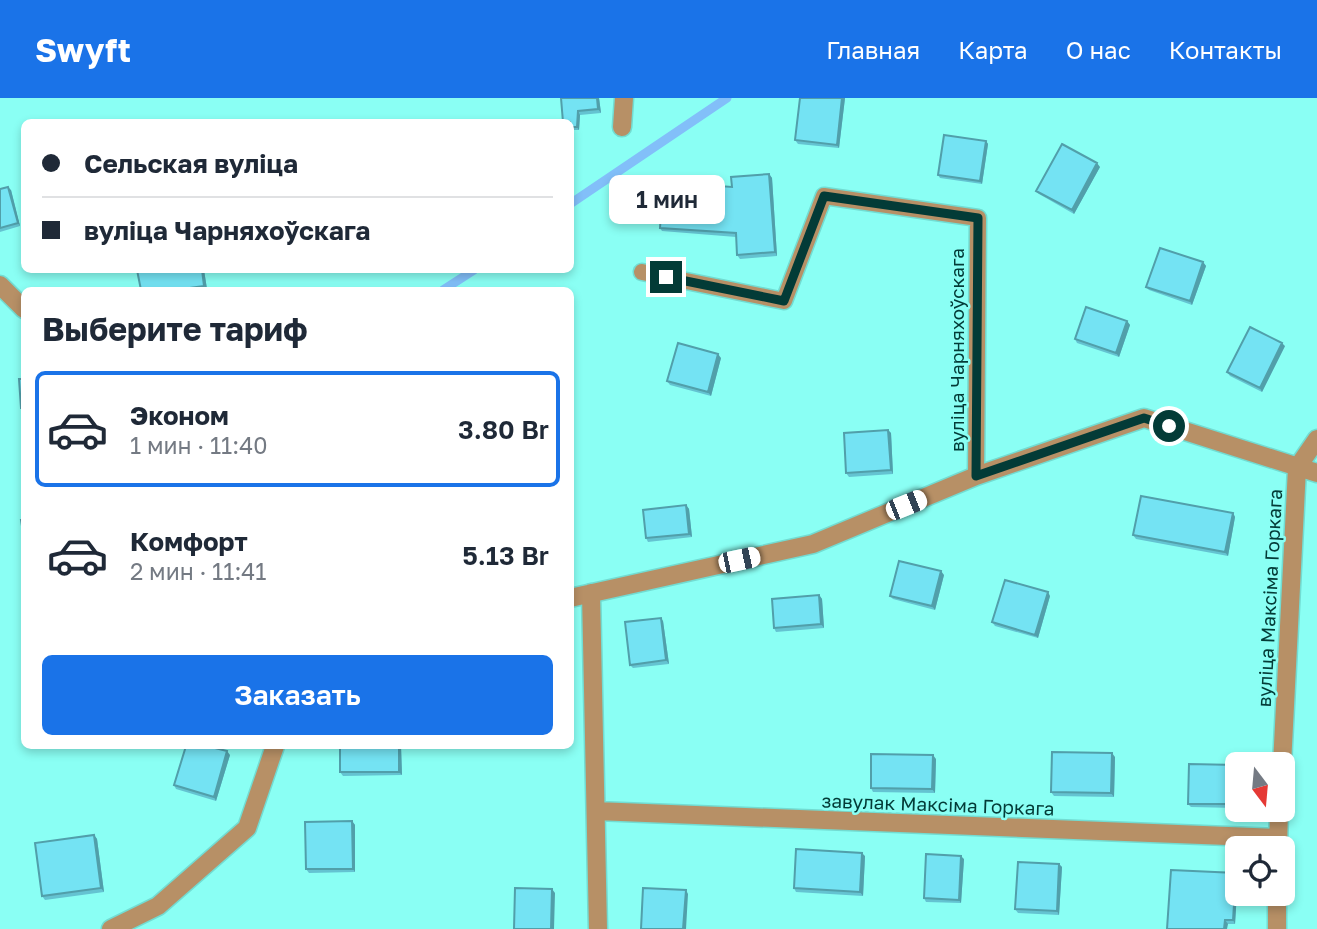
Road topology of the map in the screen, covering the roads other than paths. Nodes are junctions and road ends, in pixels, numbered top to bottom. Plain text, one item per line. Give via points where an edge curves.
1 (624, 98) edge
2 (622, 127) dead end
3 (642, 272) dead end
4 (0, 285) edge
5 (21, 306) edge
6 (1317, 439) edge
7 (1297, 468) junction
8 (1317, 473) edge
9 (976, 476) junction
10 (591, 593) junction
11 (574, 597) edge
12 (274, 749) edge
13 (1283, 752) edge
14 (596, 811) junction
15 (1225, 841) edge
16 (1277, 906) edge
17 (110, 929) edge
18 (598, 929) edge
19 (1277, 929) edge

1 - 2 street
3 - 9 lane, вуліца Чарняхоўскага via 784,301 824,196 978,218
4 - 5 street
6 - 7 street, вуліца Максіма Горкага
7 - 8 street
7 - 9 street via 1144,418
7 - 13 street, вуліца Максіма Горкага
9 - 10 street via 813,544
10 - 11 street
10 - 14 street
12 - 17 street via 247,828 158,906
14 - 15 street, завулак Максіма Горкага
14 - 18 street
16 - 19 street

